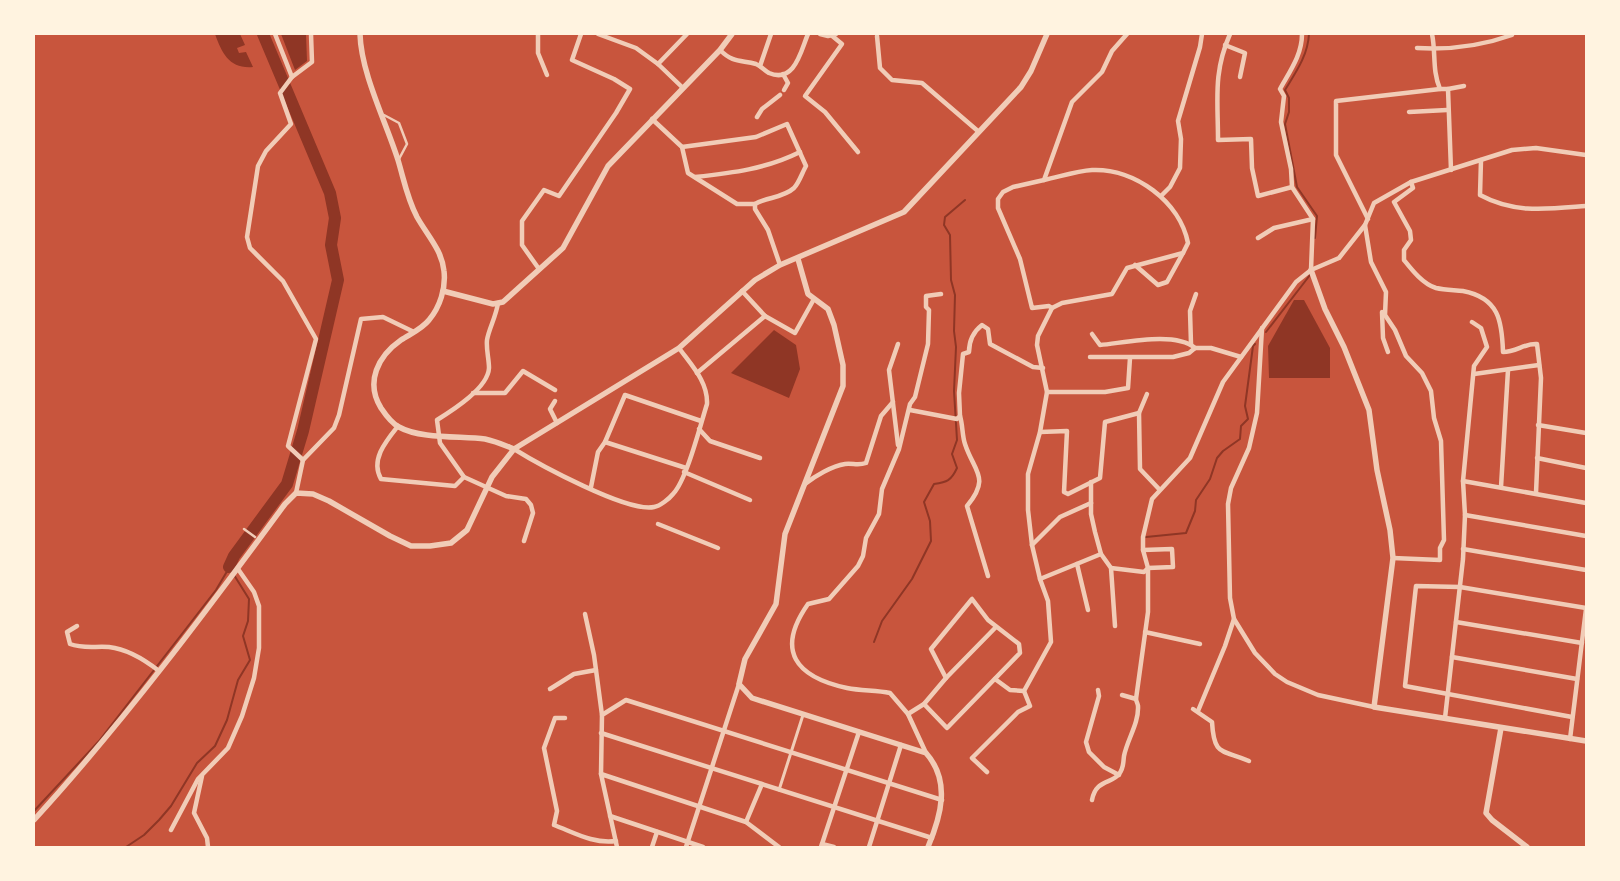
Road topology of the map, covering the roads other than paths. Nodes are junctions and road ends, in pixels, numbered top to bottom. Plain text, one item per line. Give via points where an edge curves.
1 (275, 34) edge
2 (311, 34) edge
3 (360, 34) edge
4 (538, 34) edge
5 (581, 34) edge
6 (598, 34) edge
7 (687, 34) edge
8 (732, 34) edge
9 (771, 34) edge
10 (808, 34) edge
11 (820, 34) edge
12 (1047, 34) edge
13 (1127, 34) edge
14 (1202, 34) edge
15 (1230, 34) edge
16 (1302, 34) edge
17 (1432, 34) edge
18 (833, 35) edge
19 (1512, 35) edge
20 (877, 36) dead end
21 (1225, 45) junction
22 (1417, 48) dead end
23 (1435, 49) junction
24 (720, 50) junction
25 (658, 64) junction
26 (760, 66) junction
27 (783, 74) junction
28 (547, 75) dead end
29 (292, 77) junction
30 (1240, 77) dead end
31 (1464, 86) dead end
32 (683, 88) junction
33 (1448, 89) junction
34 (784, 90) dead end
35 (1440, 90) junction
36 (780, 95) dead end
37 (1448, 110) junction
38 (1409, 112) dead end
39 (380, 113) junction
40 (757, 117) dead end
41 (652, 119) junction
42 (979, 132) junction
43 (682, 147) junction
44 (800, 152) junction
45 (858, 152) dead end
46 (1586, 155) edge
47 (1481, 160) junction
48 (398, 162) junction
49 (1451, 170) junction
50 (694, 177) junction
51 (1044, 180) junction
52 (1411, 182) junction
53 (1292, 187) junction
54 (1161, 196) junction
55 (755, 204) junction
56 (1586, 206) edge
57 (1313, 219) junction
58 (1368, 219) junction
59 (1365, 225) junction
60 (1258, 238) dead end
61 (1183, 253) junction
62 (798, 259) junction
63 (1135, 265) junction
64 (780, 266) junction
65 (539, 269) junction
66 (1312, 270) junction
67 (443, 291) junction
68 (742, 291) junction
69 (942, 294) dead end
70 (1196, 294) dead end
71 (814, 299) junction
72 (1385, 302) junction
73 (498, 303) junction
74 (1052, 308) junction
75 (765, 316) junction
76 (1472, 322) dead end
77 (1262, 326) junction
78 (414, 332) junction
79 (1092, 334) dead end
80 (898, 344) dead end
81 (1193, 346) junction
82 (679, 348) junction
83 (1388, 352) dead end
84 (1090, 357) dead end
85 (1241, 357) junction
86 (1130, 358) junction
87 (1539, 365) junction
88 (1042, 368) junction
89 (1508, 370) junction
90 (697, 373) junction
91 (1474, 374) junction
92 (1105, 385) dead end
93 (555, 390) dead end
94 (1047, 392) junction
95 (1105, 392) junction
96 (473, 393) junction
97 (1147, 394) dead end
98 (555, 401) dead end
99 (892, 402) junction
100 (910, 410) junction
101 (1139, 413) junction
102 (960, 416) junction
103 (701, 421) junction
104 (556, 423) junction
105 (1538, 425) junction
106 (398, 426) junction
107 (699, 429) junction
108 (1040, 432) junction
109 (1586, 433) edge
110 (605, 442) junction
111 (514, 449) junction
112 (898, 449) junction
113 (760, 458) dead end
114 (1537, 458) junction
115 (303, 460) junction
116 (1586, 468) edge
117 (685, 470) junction
118 (464, 477) junction
119 (1463, 481) junction
120 (1091, 482) junction
121 (803, 485) junction
122 (591, 487) junction
123 (1501, 487) junction
124 (1160, 489) junction
125 (296, 493) junction
126 (1536, 493) junction
127 (750, 500) dead end
128 (1091, 502) junction
129 (1586, 503) edge
130 (1465, 515) junction
131 (658, 524) dead end
132 (244, 529) dead end
133 (1586, 536) edge
134 (255, 537) dead end
135 (524, 541) dead end
136 (1032, 545) junction
137 (718, 548) dead end
138 (1463, 549) junction
139 (1143, 550) junction
140 (1101, 554) junction
141 (1393, 558) junction
142 (1077, 564) junction
143 (1111, 568) junction
144 (1148, 568) junction
145 (238, 569) junction
146 (1586, 570) edge
147 (988, 576) dead end
148 (1040, 579) junction
149 (1460, 587) junction
150 (1586, 609) edge
151 (1088, 610) dead end
152 (585, 614) dead end
153 (1234, 619) junction
154 (1456, 622) junction
155 (78, 626) dead end
156 (1115, 626) dead end
157 (996, 627) junction
158 (1146, 632) junction
159 (1582, 643) junction
160 (1200, 644) dead end
161 (1452, 657) junction
162 (156, 669) junction
163 (596, 670) junction
164 (946, 678) junction
165 (996, 679) junction
166 (1577, 679) junction
167 (738, 684) junction
168 (550, 689) dead end
169 (1098, 690) dead end
170 (1024, 691) junction
171 (1448, 693) junction
172 (1122, 695) dead end
173 (1136, 699) junction
174 (924, 704) junction
175 (1374, 707) junction
176 (803, 714) junction
177 (908, 714) junction
178 (602, 715) junction
179 (1572, 717) junction
180 (566, 718) dead end
181 (1445, 718) junction
182 (1501, 728) junction
183 (723, 732) junction
184 (859, 732) junction
185 (601, 733) junction
186 (1570, 739) junction
187 (1586, 741) edge
188 (901, 745) junction
189 (926, 752) junction
190 (792, 753) junction
191 (1249, 761) dead end
192 (712, 768) junction
193 (847, 770) junction
194 (987, 772) dead end
195 (601, 774) junction
196 (202, 775) junction
197 (1119, 775) junction
198 (762, 784) junction
199 (889, 784) junction
200 (779, 790) junction
201 (942, 800) junction
202 (1092, 800) dead end
203 (701, 805) junction
204 (834, 806) junction
205 (610, 816) junction
206 (34, 820) edge
207 (878, 820) junction
208 (746, 822) junction
209 (171, 830) dead end
210 (657, 832) junction
211 (932, 838) junction
212 (616, 841) junction
213 (688, 842) junction
214 (822, 845) edge
215 (208, 847) edge
216 (617, 847) edge
217 (652, 847) edge
218 (686, 847) edge
219 (703, 847) edge
220 (779, 847) edge
221 (834, 847) edge
222 (869, 847) edge
223 (928, 847) edge
224 (1527, 847) edge

1 - 29 street
2 - 29 street via 312,62
3 - 39 street via 360,46
4 - 28 street via 538,53
5 - 65 street via 572,60 630,89 559,196 544,190 522,221 522,245
6 - 25 street via 636,48
7 - 25 street
8 - 24 street
9 - 26 street
10 - 27 street via 798,61
11 - 18 street
12 - 42 street via 1030,73
13 - 51 street via 1112,51 1102,72 1072,102
14 - 54 street via 1178,120 1180,168
15 - 21 street
16 - 53 street via 1296,60 1280,89 1284,96 1281,122
17 - 23 street
18 - 45 street via 842,44 805,96 825,112
19 - 23 street via 1488,43
20 - 42 street via 880,68 892,80 922,83
21 - 30 street via 1245,53
21 - 53 street via 1216,82 1218,140 1251,139 1252,168 1258,196
22 - 23 street
23 - 35 street via 1435,76
24 - 26 street via 731,60
24 - 32 street
25 - 32 street
26 - 27 street via 770,73
27 - 34 street via 788,83
29 - 115 street via 280,93 291,124 258,166 246,237 250,248 283,281 316,339 288,446
31 - 33 street
32 - 41 street
33 - 35 street
33 - 37 street
35 - 58 street via 1336,101 1336,155
36 - 40 street
37 - 38 street
37 - 49 street
39 - 48 street
39 - 48 lane via 399,123 402,130 407,144
41 - 43 street
41 - 65 street via 608,166 563,248
42 - 62 street via 904,212
43 - 44 street via 756,137 787,124
43 - 50 street via 688,173
44 - 50 street via 751,171
44 - 55 street via 806,166 794,188
46 - 47 street via 1521,148
47 - 49 street
47 - 56 street via 1480,195 1497,204 1514,209
48 - 67 street via 402,183 417,217 441,257
49 - 52 street
50 - 55 street via 737,204
51 - 54 street via 1092,170 1108,171 1124,175
51 - 74 street via 1003,192 998,199 998,208 1020,259 1032,308
52 - 58 street via 1374,203
52 - 87 street via 1413,188 1394,202 1410,231 1411,240 1404,250 1404,260 1417,275 1435,287 1465,292 1488,301 1499,314 1503,352 1530,343 1537,344
53 - 57 street
54 - 61 street via 1185,226 1188,243
55 - 64 street
57 - 60 street via 1274,228
57 - 66 street
58 - 59 street
59 - 66 street via 1339,258
59 - 72 street via 1371,262 1386,292
61 - 63 street
61 - 63 street via 1167,282 1158,284
62 - 64 street
62 - 71 street via 805,288
63 - 74 street via 1127,268 1112,294 1062,303
64 - 68 street
65 - 73 street
66 - 77 street via 1296,282
66 - 141 street via 1325,309 1369,410
67 - 73 street
67 - 78 street via 428,322
68 - 75 street
68 - 82 street
69 - 100 street via 926,296 928,344
70 - 81 street via 1190,310
71 - 75 street via 795,333
71 - 121 street via 828,310 834,325 844,375 835,408
72 - 83 street via 1382,306 1383,338
72 - 141 street via 1385,315 1406,356 1422,373 1431,391 1441,441 1444,540 1440,560
73 - 96 street via 487,340 489,370
74 - 88 street via 1038,336
75 - 90 street
76 - 91 street via 1481,328 1487,347 1474,366
77 - 85 street
77 - 153 street via 1257,413 1249,448 1231,488 1228,504 1230,598
78 - 106 street via 388,351 378,364 373,379 381,408
78 - 115 street via 383,317 361,319 337,422
79 - 81 street via 1100,346 1164,339
80 - 99 street via 889,370
81 - 85 street
81 - 86 street via 1189,353 1173,357
82 - 90 street
82 - 104 street
84 - 86 street
85 - 124 street via 1213,401 1190,458
86 - 95 street via 1128,388
87 - 89 street
87 - 105 street
88 - 94 street
88 - 102 street via 1033,367 990,344 988,329 982,325 975,331 969,352 963,354 958,393
89 - 91 street
89 - 123 street
90 - 103 street via 707,393
91 - 119 street
92 - 95 street
93 - 96 street via 522,370 505,393
94 - 95 street
94 - 108 street
96 - 118 street via 437,420 440,443
97 - 101 street
98 - 104 street via 550,409
99 - 112 street
99 - 121 street via 881,416 866,463 840,466
100 - 102 street via 956,419
100 - 112 street
101 - 120 street via 1105,422 1100,478
101 - 124 street via 1140,469
102 - 147 street via 965,444 978,472 978,492 967,506
103 - 107 street
103 - 110 street via 625,395
104 - 111 street
105 - 109 street
105 - 114 street
106 - 111 street via 420,433 495,441
106 - 118 street via 380,451 378,473 382,479 454,486
107 - 113 street via 710,441
107 - 117 street
108 - 120 street via 1067,431 1064,492 1068,494
108 - 136 street via 1028,474
110 - 117 street
110 - 122 street via 598,452
111 - 122 street
111 - 125 street via 492,477 467,530 451,543 442,545 411,546 329,501 313,494
112 - 177 street via 882,489 879,514 866,538 864,556 830,599 808,604 794,629 791,642 792,655 811,674 846,688 890,693
114 - 116 street
114 - 126 street
115 - 125 street
117 - 122 street via 674,493 654,507 628,504
117 - 127 street
118 - 135 street via 496,492 526,499 533,513
119 - 123 street
119 - 130 street
120 - 128 street
121 - 167 street via 784,534 776,604 745,659
123 - 126 street
124 - 139 street via 1152,499
125 - 145 street via 284,504
126 - 129 street
128 - 136 street via 1060,517
128 - 140 street
130 - 133 street
130 - 138 street
131 - 137 street
132 - 134 lane
136 - 148 street
138 - 146 street
138 - 149 street
139 - 144 street
139 - 144 street via 1172,549 1173,566
140 - 142 street
140 - 143 street
141 - 175 street
142 - 148 street
142 - 151 street
143 - 144 street via 1144,572
143 - 156 street
144 - 158 street
145 - 162 street
145 - 196 street via 254,592 259,606 258,656 242,716 228,748
148 - 170 street via 1048,601 1051,642
149 - 150 street
149 - 154 street
149 - 171 street via 1416,586 1405,686
150 - 159 street
152 - 163 street
153 - 175 street via 1254,653 1274,674 1318,695
153 - 191 street via 1226,646 1195,710 1212,722 1213,742 1217,748
154 - 159 street
154 - 161 street
155 - 162 street via 67,632 70,644 80,648 119,649
157 - 164 street
157 - 164 street via 972,599 931,649
157 - 165 street via 1019,644 1020,653
158 - 160 street
158 - 173 street
159 - 166 street
161 - 166 street
161 - 171 street
162 - 206 street via 91,757
163 - 168 street via 574,674
163 - 178 street
164 - 174 street
165 - 170 street via 1010,690
165 - 174 street via 947,728
166 - 179 street
167 - 176 street via 752,698
167 - 183 street
169 - 197 street via 1086,742 1089,752 1104,767
170 - 194 street via 1030,706 1018,712 972,758
171 - 179 street
171 - 181 street
172 - 173 street
173 - 197 street via 1135,722
174 - 177 street
175 - 181 street
176 - 184 street
176 - 190 street
177 - 189 street
178 - 183 street via 626,700
178 - 185 street
179 - 186 street
180 - 212 street via 554,718 544,748 557,811 554,825 584,838
181 - 182 street
182 - 186 street
182 - 224 street via 1486,813
183 - 190 street
183 - 192 street
184 - 188 street
184 - 193 street
185 - 192 street
185 - 195 street
186 - 187 street
188 - 189 street
188 - 199 street
189 - 201 street via 937,768
190 - 193 street
190 - 200 street
192 - 198 street
192 - 203 street
193 - 199 street
193 - 204 street
195 - 203 street
195 - 205 street
196 - 209 street
196 - 215 street via 194,813 207,838
197 - 202 street via 1104,782
198 - 200 street
198 - 208 street
199 - 201 street
199 - 207 street
200 - 204 street
201 - 211 street
203 - 208 street
203 - 213 street
204 - 207 street
204 - 214 street
205 - 210 street
205 - 212 street
207 - 211 street
207 - 222 street
208 - 220 street
210 - 213 street
210 - 217 street
211 - 223 street
212 - 216 street
213 - 218 street
213 - 219 street
214 - 221 street

